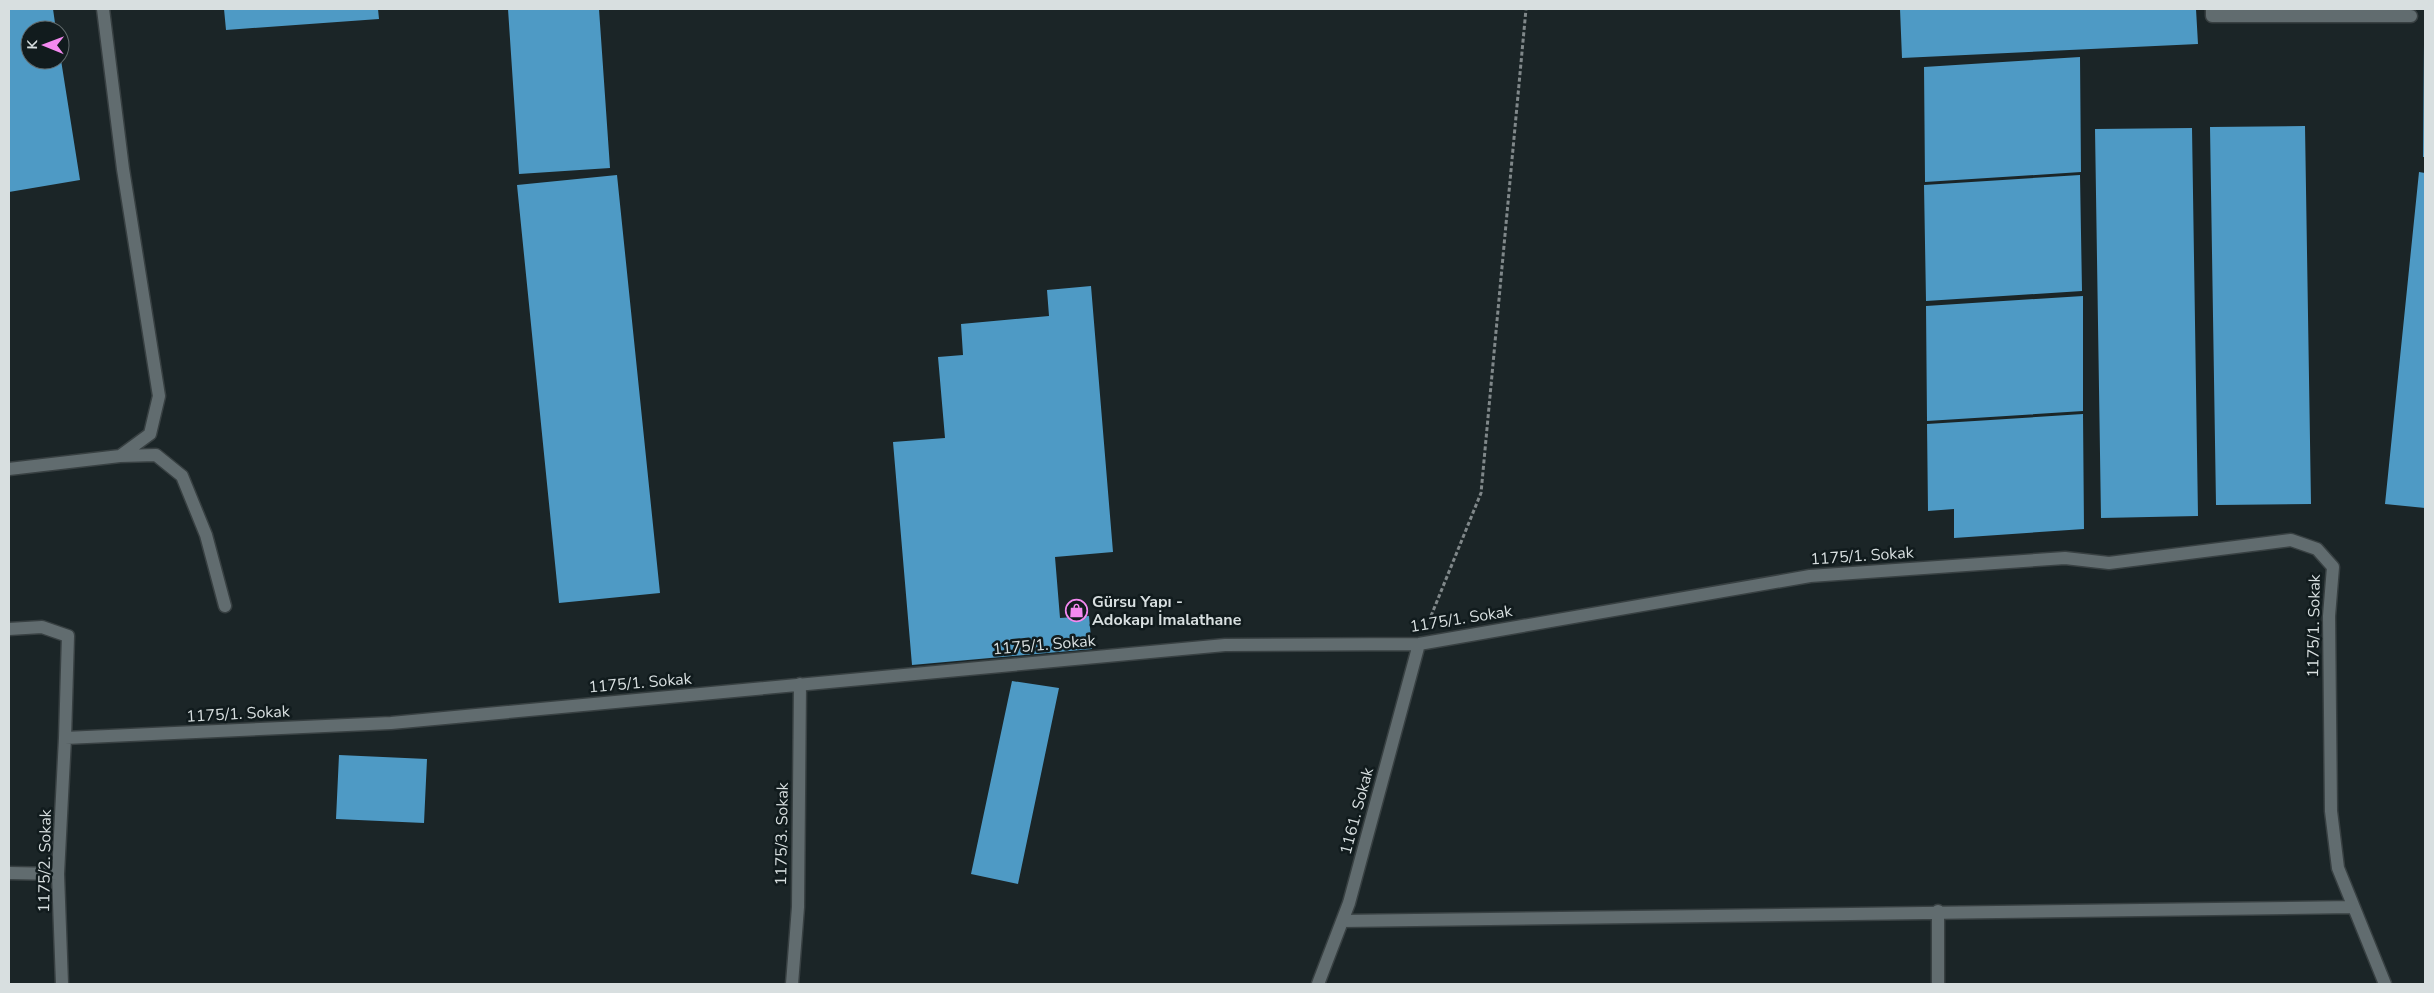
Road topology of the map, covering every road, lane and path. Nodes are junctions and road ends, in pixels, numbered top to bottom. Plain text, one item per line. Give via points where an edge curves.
1 (103, 9) edge
2 (1526, 9) edge
3 (2212, 9) edge
4 (2411, 16) dead end
5 (120, 456) junction
6 (9, 469) edge
7 (225, 606) dead end
8 (9, 629) edge
9 (1419, 644) junction
10 (800, 684) junction
11 (65, 738) junction
12 (9, 873) edge
13 (58, 874) junction
14 (2354, 907) junction
15 (1938, 911) junction
16 (1342, 921) junction
17 (62, 984) edge
18 (792, 984) edge
19 (1318, 984) edge
20 (1938, 984) edge
21 (2385, 984) edge

1 - 5 street via 123,169 159,396 150,434
2 - 9 path via 1481,493
3 - 4 street via 2212,16
5 - 6 street
5 - 7 street via 156,455 182,476 206,535
8 - 11 street, 1175/2. Sokak via 42,627 68,636
9 - 10 street, 1175/1. Sokak via 1225,645
9 - 14 street, 1175/1. Sokak via 1810,576 2066,558 2109,563 2291,540 2317,549 2333,567 2329,616 2331,811 2338,868
9 - 16 street, 1161. Sokak
10 - 11 street, 1175/1. Sokak via 391,723
10 - 18 street, 1175/3. Sokak via 798,906
11 - 13 street, 1175/2. Sokak
12 - 13 street
13 - 17 street, 1175/2. Sokak
14 - 15 street
14 - 21 street, 1175/1. Sokak
15 - 16 street
15 - 20 street
16 - 19 street, 1161. Sokak

